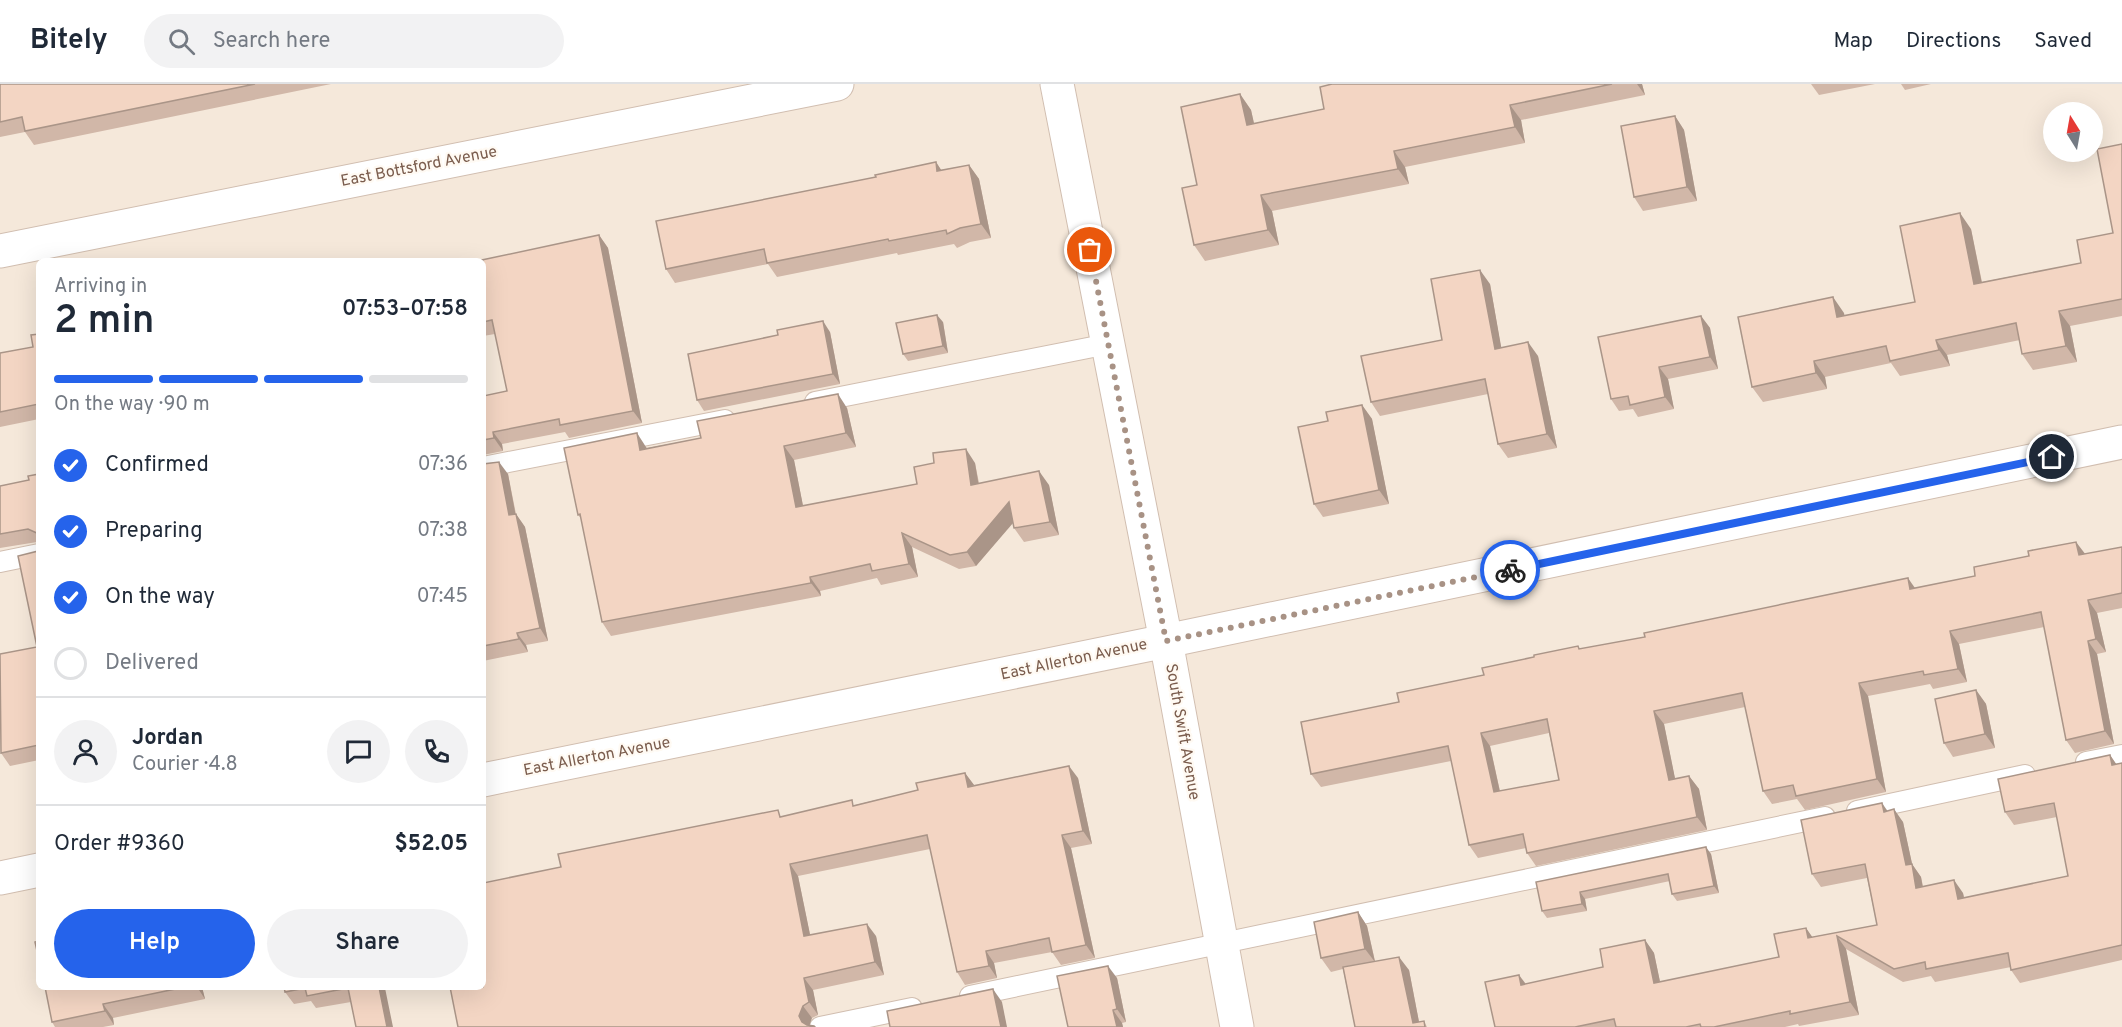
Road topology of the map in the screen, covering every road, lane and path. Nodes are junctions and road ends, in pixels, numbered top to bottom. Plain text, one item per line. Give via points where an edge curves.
1 (837, 84) edge
2 (1058, 84) edge
3 (0, 251) edge
4 (1108, 344) junction
5 (798, 405) edge
6 (740, 417) edge
7 (2122, 442) edge
8 (486, 466) edge
9 (36, 555) edge
10 (0, 562) edge
11 (1166, 641) junction
12 (2122, 755) edge
13 (2064, 767) edge
14 (2040, 772) edge
15 (486, 779) edge
16 (36, 871) edge
17 (0, 878) edge
18 (1222, 945) junction
19 (949, 1001) edge
20 (926, 1005) edge
21 (820, 1027) edge
22 (1237, 1027) edge

1 - 3 street, East Bottsford Avenue
2 - 4 street, South Swift Avenue
4 - 5 lane
4 - 11 street, South Swift Avenue
6 - 8 lane
7 - 11 street, East Allerton Avenue
9 - 10 lane
11 - 15 street, East Allerton Avenue
11 - 18 street, South Swift Avenue
12 - 13 lane
14 - 18 lane
16 - 17 street
18 - 19 lane
18 - 22 street, South Swift Avenue
20 - 21 lane

